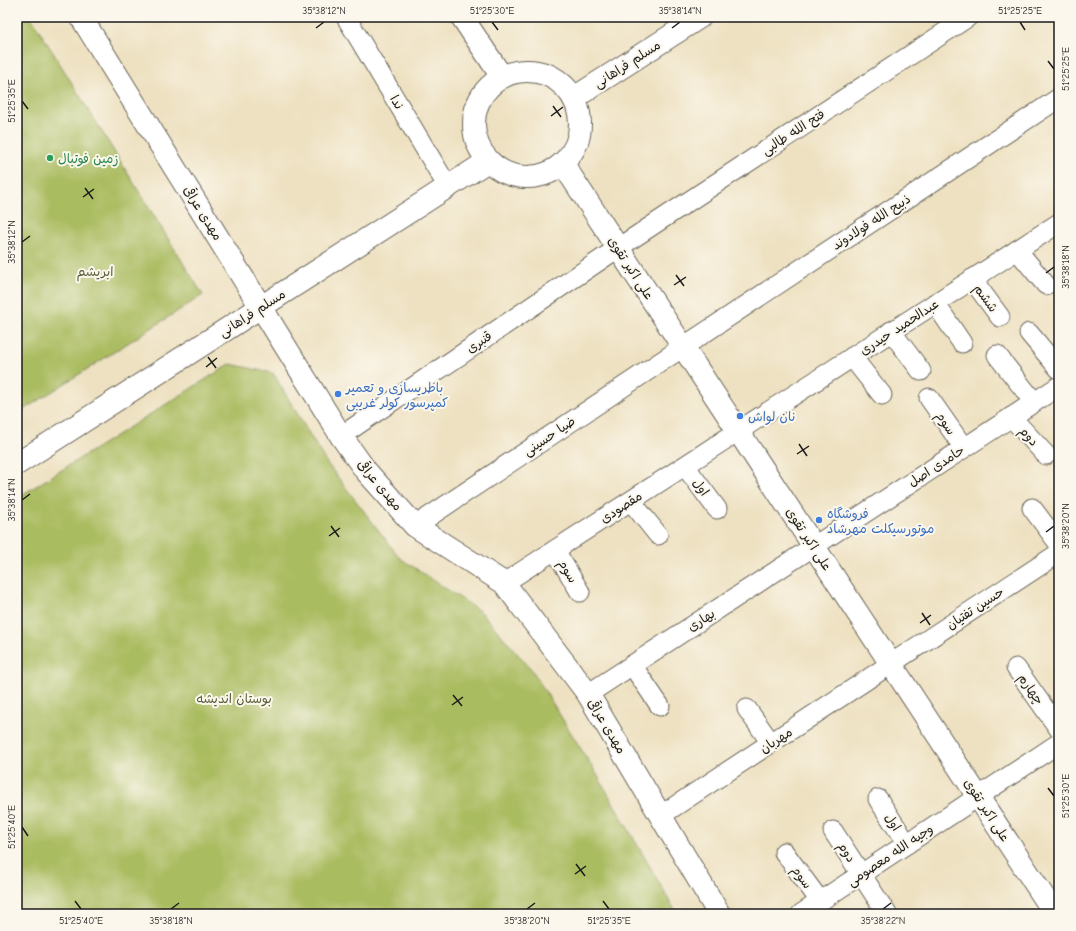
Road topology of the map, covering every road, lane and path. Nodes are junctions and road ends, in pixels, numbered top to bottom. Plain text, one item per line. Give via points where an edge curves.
1 (82, 17) edge
2 (346, 17) edge
3 (462, 17) edge
4 (700, 17) edge
5 (968, 17) edge
6 (502, 77) junction
7 (574, 98) junction
8 (1059, 98) edge
9 (488, 161) junction
10 (563, 164) junction
11 (448, 187) junction
12 (1057, 227) edge
13 (618, 248) junction
14 (1018, 250) junction
15 (972, 279) junction
16 (1046, 285) dead end
17 (935, 303) junction
18 (261, 307) junction
19 (1000, 317) dead end
20 (892, 331) junction
21 (1030, 333) dead end
22 (962, 343) dead end
23 (683, 347) junction
24 (996, 355) dead end
25 (852, 357) junction
26 (1059, 369) edge
27 (921, 371) dead end
28 (1056, 393) edge
29 (882, 395) dead end
30 (929, 398) dead end
31 (1034, 402) junction
32 (1011, 417) junction
33 (738, 431) junction
34 (341, 436) junction
35 (964, 448) junction
36 (1046, 455) dead end
37 (17, 464) edge
38 (685, 466) junction
39 (631, 501) junction
40 (1032, 508) dead end
41 (717, 509) dead end
42 (415, 526) junction
43 (658, 535) dead end
44 (1059, 544) edge
45 (814, 546) junction
46 (555, 550) junction
47 (1059, 553) edge
48 (504, 583) junction
49 (580, 592) dead end
50 (891, 663) junction
51 (632, 665) junction
52 (1016, 668) dead end
53 (588, 694) junction
54 (660, 706) dead end
55 (747, 709) dead end
56 (1059, 729) edge
57 (771, 743) junction
58 (1059, 743) edge
59 (978, 796) junction
60 (878, 799) dead end
61 (660, 816) junction
62 (833, 831) dead end
63 (907, 844) junction
64 (784, 852) dead end
65 (861, 874) junction
66 (820, 901) junction
67 (719, 914) edge
68 (801, 914) edge
69 (887, 914) edge
70 (1055, 914) edge

1 - 18 main road, مهدی عراقی
2 - 11 street, ندا
3 - 6 main road
4 - 7 main road, مسلم فراهانی
5 - 13 street, فتح الله طالبی
6 - 7 main road via 518,71 540,72 564,85
6 - 9 main road via 489,86 479,100 474,115 474,132 479,147
7 - 10 main road via 580,115 580,133 574,150
8 - 23 street, ذبیح الله فولادوند
9 - 10 main road via 501,171 516,177 528,178 549,173
9 - 11 main road, مسلم فراهانی
10 - 13 main road, علی اکبر تقوی
11 - 18 main road, مسلم فراهانی
12 - 14 street, عبدالحمید حیدری
13 - 23 main road, علی اکبر تقوی
13 - 34 street, قنبری
14 - 15 street, عبدالحمید حیدری
14 - 16 street
15 - 17 street, عبدالحمید حیدری
15 - 19 street, ششم
17 - 20 street, عبدالحمید حیدری
17 - 22 street
18 - 34 main road, مهدی عراقی
18 - 37 main road, مسلم فراهانی
20 - 25 street, عبدالحمید حیدری
20 - 27 street
21 - 26 street
23 - 33 main road, علی اکبر تقوی
23 - 42 street, ضیا حسینی
24 - 31 street
25 - 29 street
25 - 33 street, عبدالحمید حیدری
28 - 31 street, حامدی اصل
30 - 35 street, سوم
31 - 32 street, حامدی اصل
32 - 35 street, حامدی اصل
32 - 36 street, دوم
33 - 38 street, مقصودی
33 - 45 main road, علی اکبر تقوی
34 - 42 main road, مهدی عراقی via 366,471
35 - 45 street, حامدی اصل
38 - 39 street, مقصودی
38 - 41 street, اول
39 - 43 street
39 - 46 street, مقصودی
40 - 44 street
42 - 48 main road, مهدی عراقی
45 - 50 main road, علی اکبر تقوی
45 - 51 street, بهاری
46 - 48 street, مقصودی
46 - 49 street, سوم
47 - 50 street, حسین تفتیان
48 - 53 main road, مهدی عراقی
50 - 57 street, مهربان
50 - 59 main road, علی اکبر تقوی
51 - 53 street, بهاری
51 - 54 street
52 - 56 street, چهارم
53 - 61 main road, مهدی عراقی
55 - 57 street
57 - 61 street, مهربان
58 - 59 street, وجیه الله معصومی
59 - 63 street, وجیه الله معصومی
59 - 70 main road, علی اکبر تقوی
60 - 63 street, اول
61 - 67 main road, مهدی عراقی
62 - 65 street, دوم
63 - 65 street, وجیه الله معصومی
64 - 66 street, سوم
65 - 66 street, وجیه الله معصومی
65 - 69 street, دوم
66 - 68 street, وجیه الله معصومی

